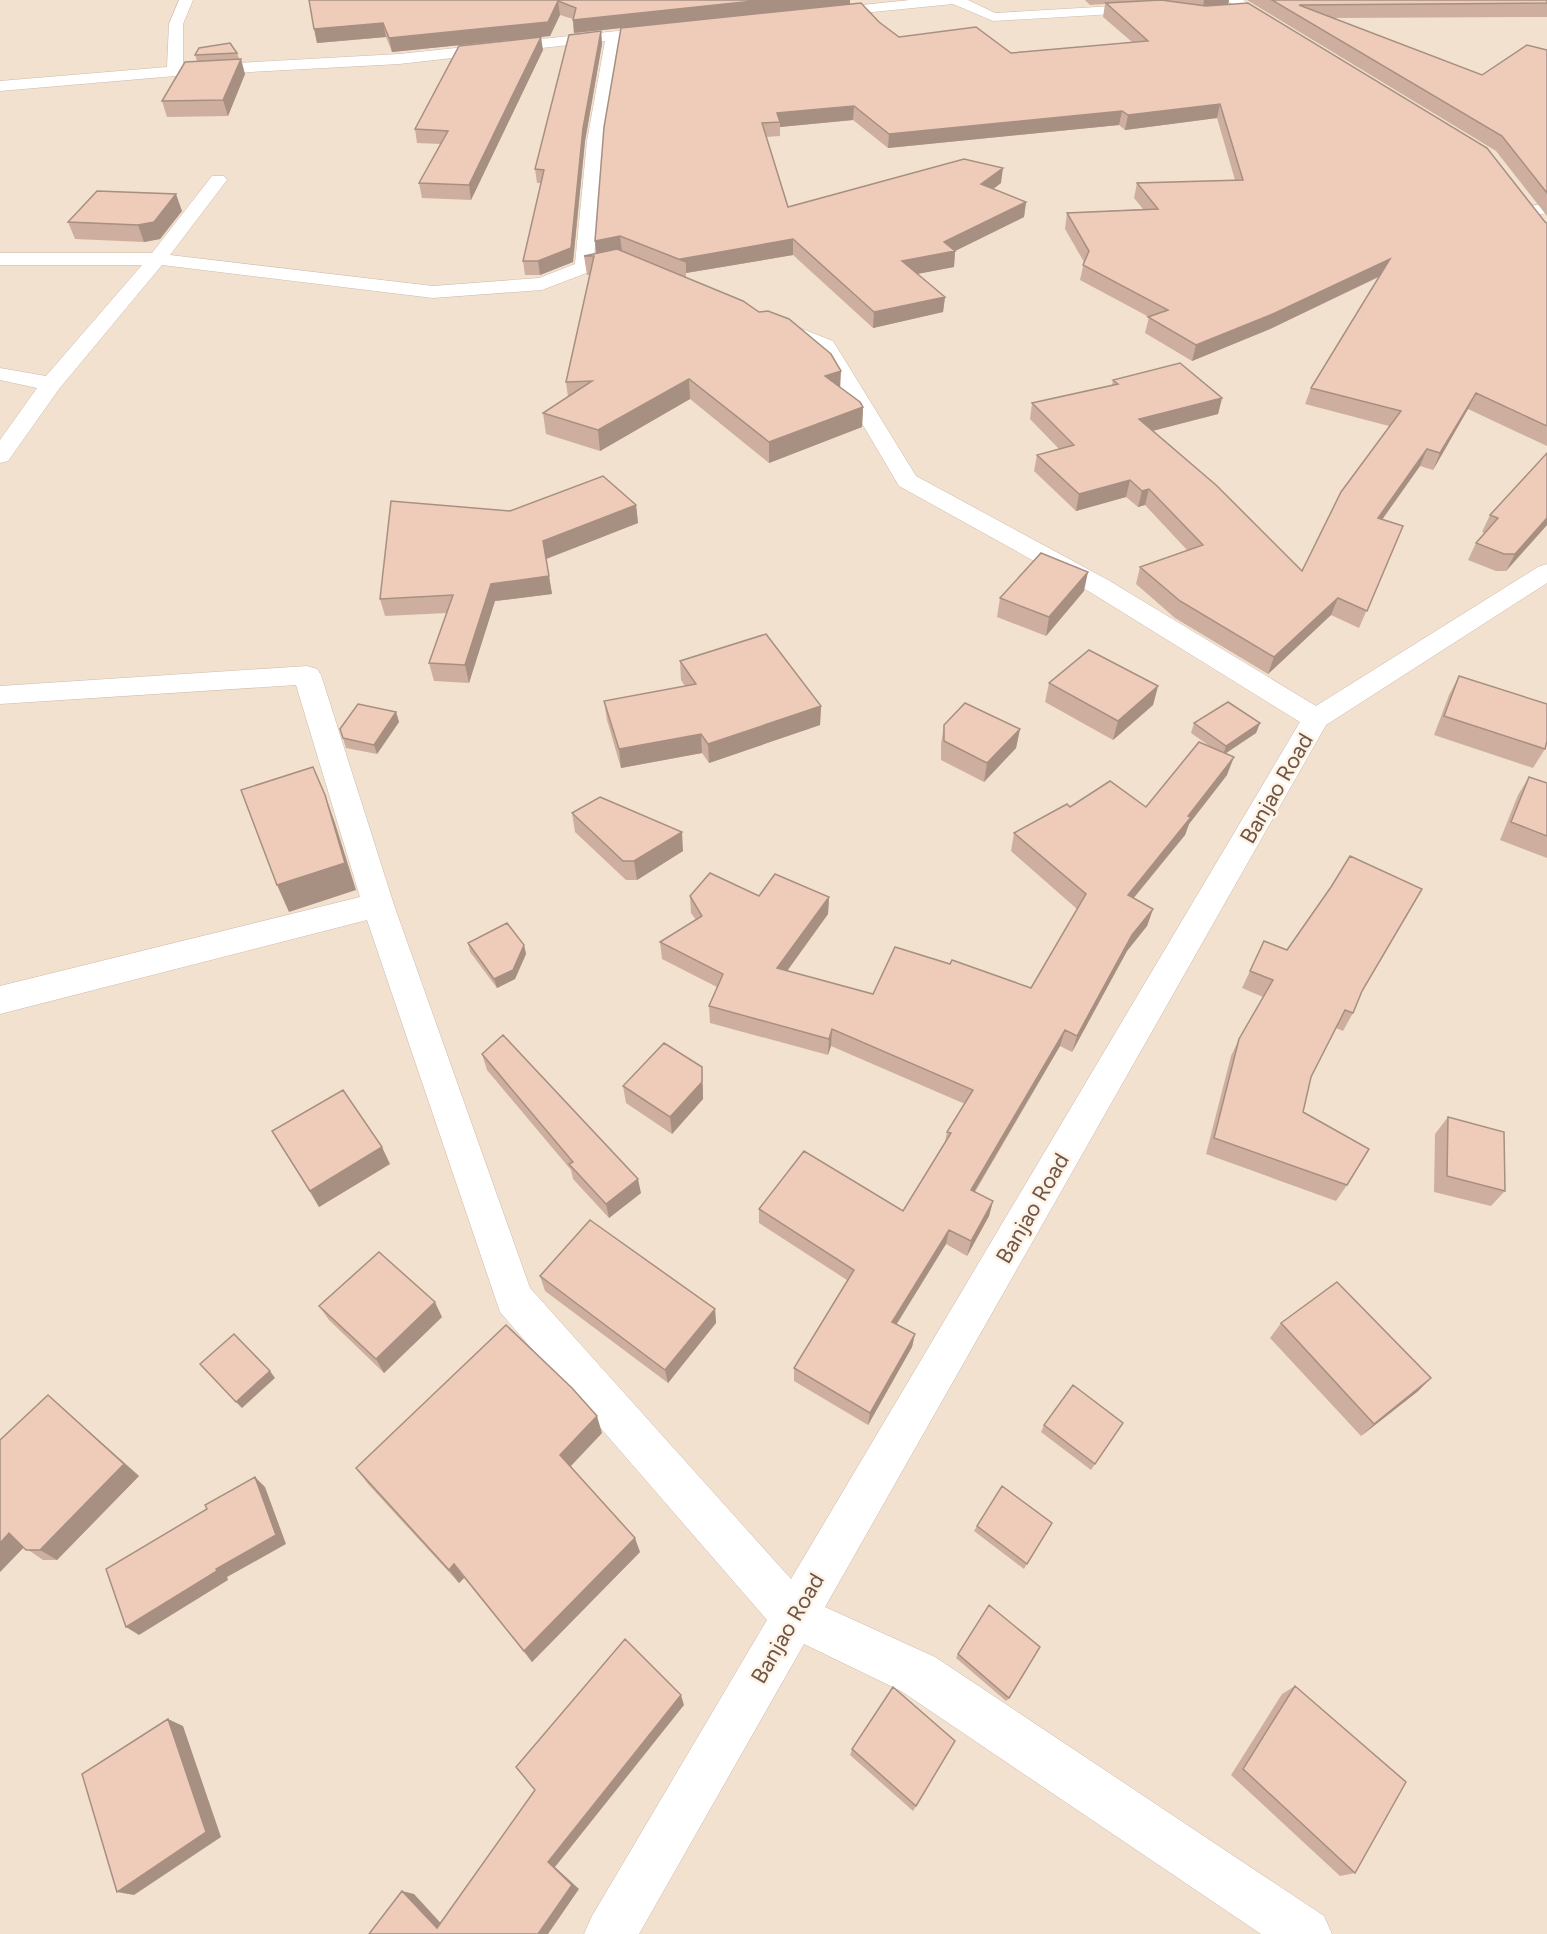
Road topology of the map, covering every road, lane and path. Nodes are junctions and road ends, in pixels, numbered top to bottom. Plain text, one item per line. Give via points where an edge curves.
1 (186, 0) edge
2 (954, 0) edge
3 (1229, 5) edge
4 (1159, 7) edge
5 (810, 14) edge
6 (681, 28) edge
7 (1287, 34) edge
8 (613, 36) junction
9 (175, 71) junction
10 (0, 86) edge
11 (218, 180) dead end
12 (157, 259) junction
13 (2, 262) edge
14 (584, 267) junction
15 (653, 273) edge
16 (750, 314) edge
17 (0, 374) edge
18 (51, 384) junction
19 (0, 456) edge
20 (1547, 572) edge
21 (0, 696) edge
22 (1316, 719) junction
23 (378, 905) junction
24 (0, 1000) edge
25 (794, 1616) junction
26 (610, 1934) edge
27 (1306, 1934) edge

1 - 9 street via 176,24
2 - 4 street via 993,17
2 - 5 street
3 - 7 street via 1247,9
6 - 8 street
8 - 9 street via 399,59
8 - 14 street via 595,141
9 - 10 street
11 - 12 street
12 - 13 street
12 - 14 street via 433,292 542,285
12 - 18 street
14 - 15 street via 621,260
16 - 22 street via 826,345 907,481 1099,586
17 - 18 street
18 - 19 street
20 - 22 street, Banjao Road
21 - 23 street via 308,675
22 - 25 street, Banjao Road
23 - 24 street
23 - 25 street via 514,1299
25 - 26 street, Banjao Road
25 - 27 street via 918,1674

